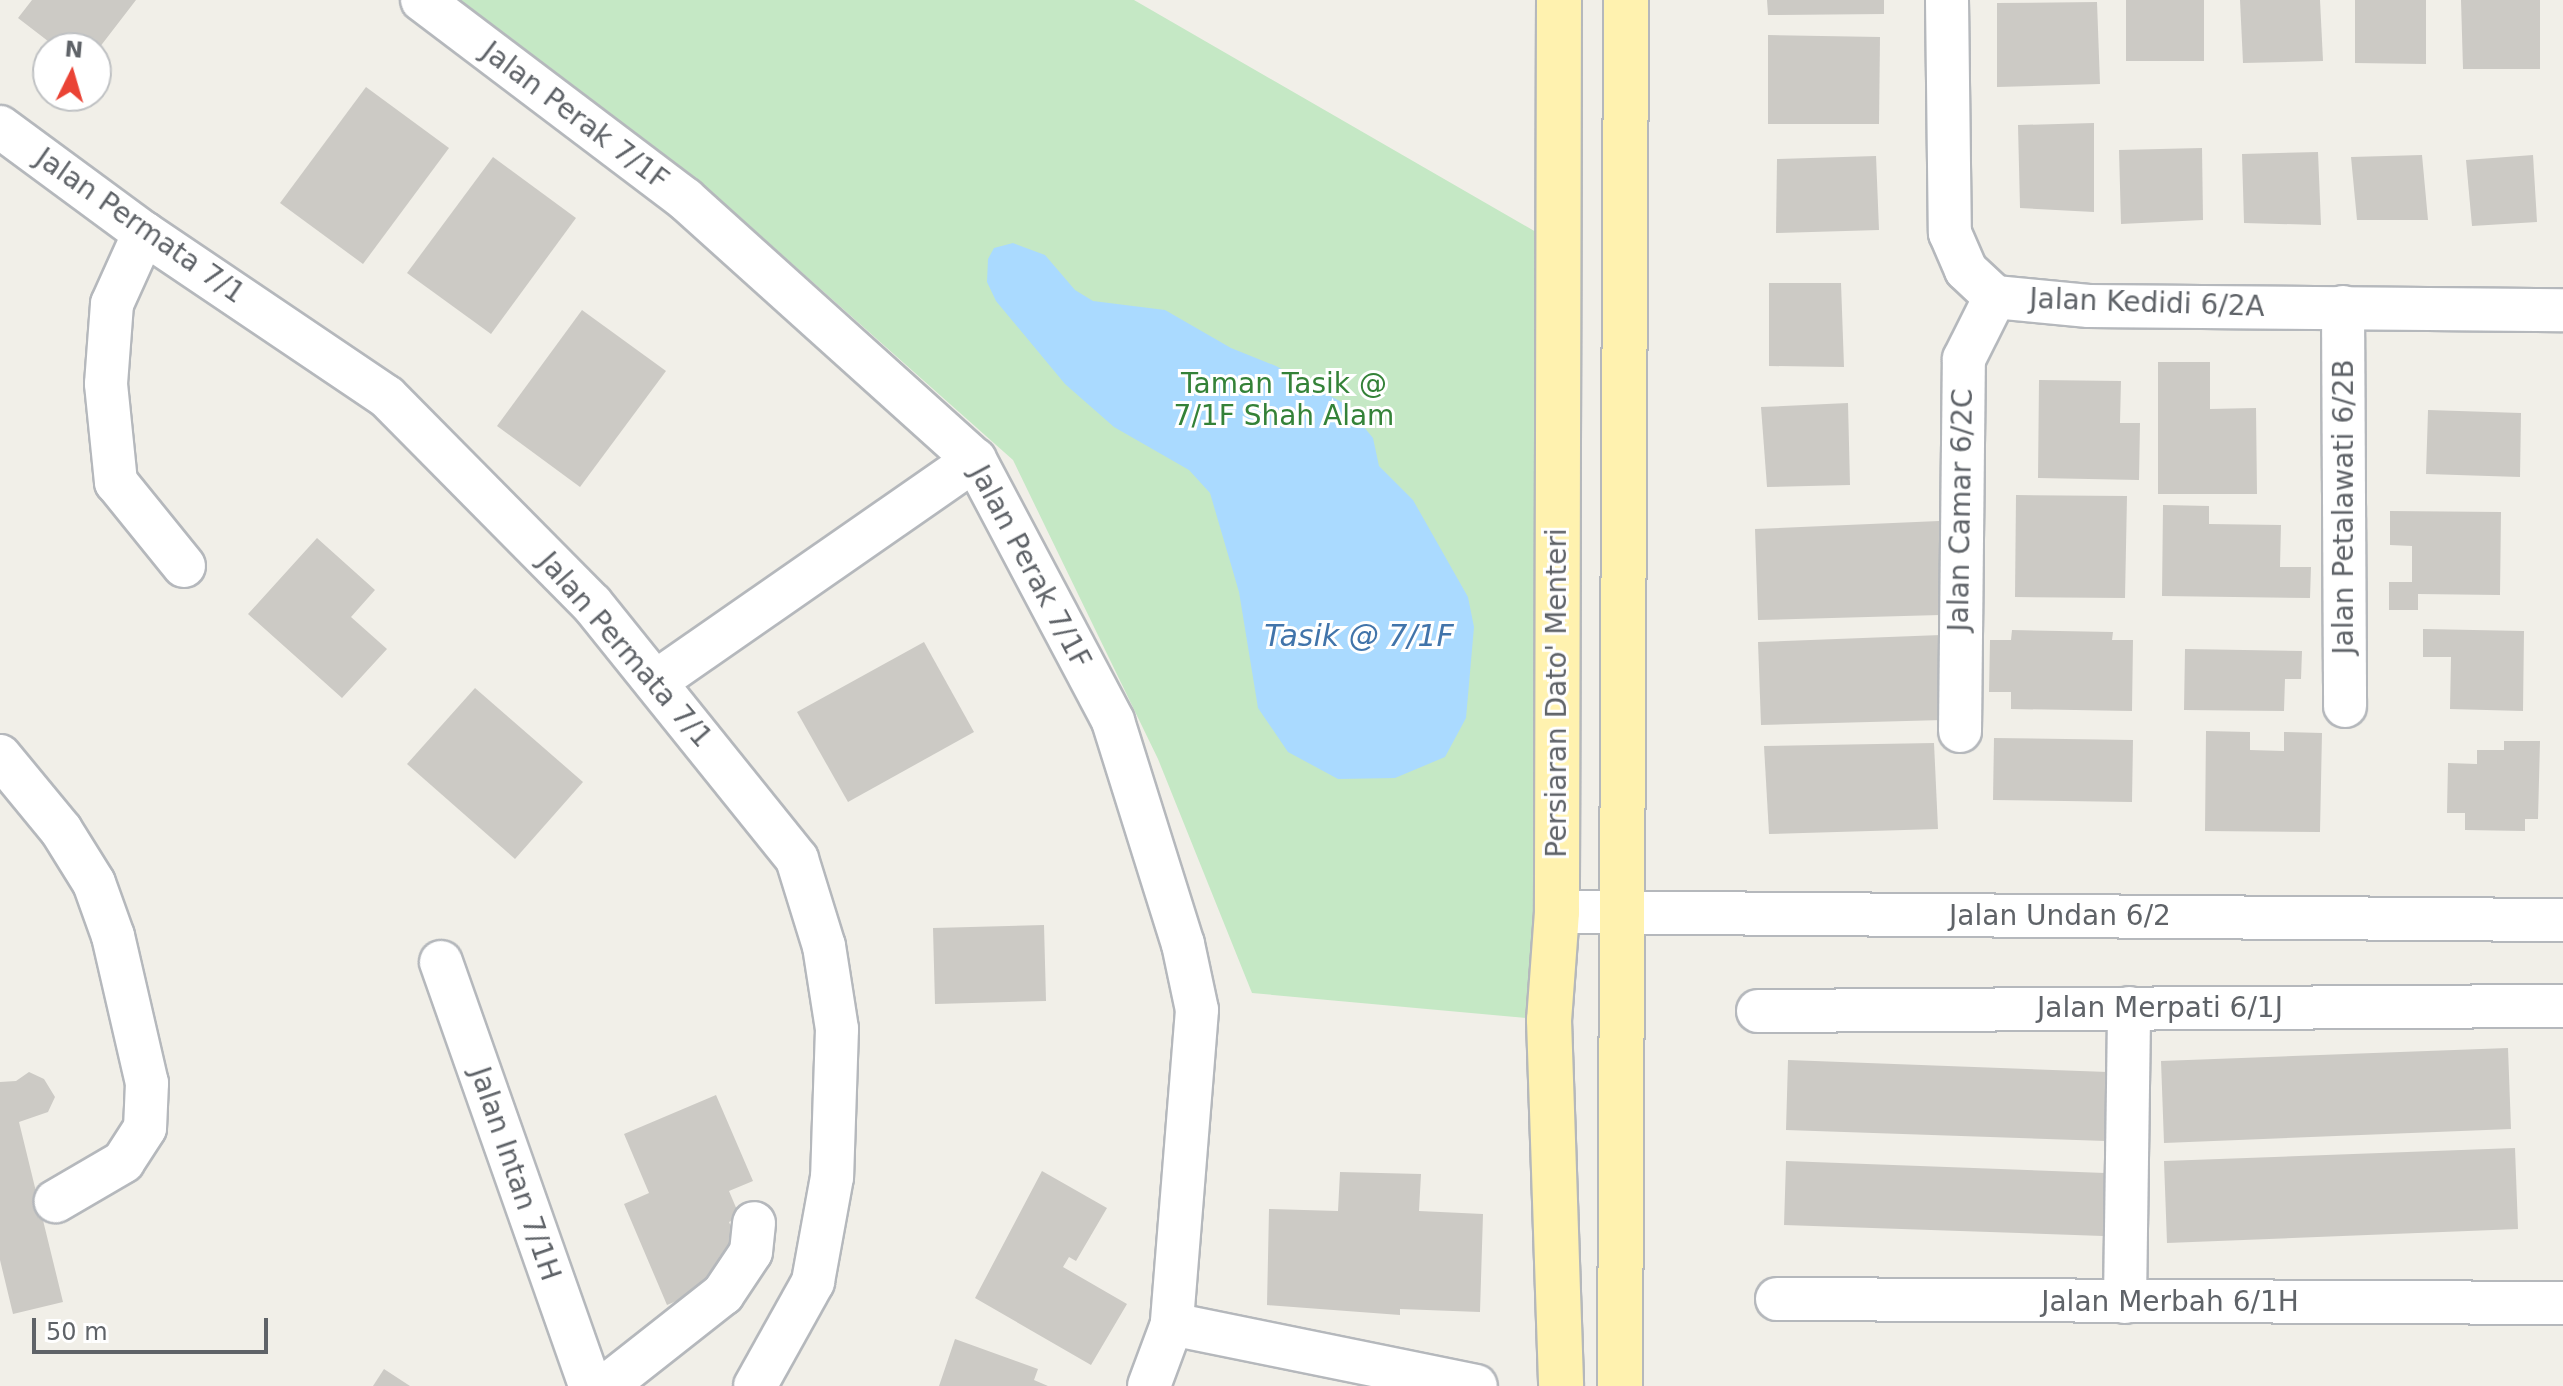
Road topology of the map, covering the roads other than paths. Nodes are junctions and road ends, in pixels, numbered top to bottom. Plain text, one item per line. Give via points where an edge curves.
1 (422, 0) edge
2 (1559, 0) edge
3 (1626, 0) edge
4 (1947, 0) edge
5 (0, 127) edge
6 (144, 233) junction
7 (1995, 297) junction
8 (2343, 307) junction
9 (2563, 310) edge
10 (975, 460) junction
11 (184, 566) dead end
12 (658, 680) junction
13 (2345, 706) dead end
14 (1960, 731) dead end
15 (0, 756) edge
16 (1557, 912) junction
17 (1622, 912) junction
18 (2563, 920) edge
19 (441, 962) dead end
20 (2563, 1006) edge
21 (2129, 1008) junction
22 (1758, 1011) dead end
23 (56, 1201) dead end
24 (754, 1223) dead end
25 (1777, 1299) dead end
26 (2125, 1302) junction
27 (2563, 1303) edge
28 (1172, 1324) junction
29 (590, 1386) edge
30 (606, 1386) edge
31 (755, 1386) edge
32 (1149, 1386) edge
33 (1476, 1386) edge
34 (1561, 1386) edge
35 (1620, 1386) edge

1 - 10 street, Jalan Perak 7/1F via 685,199
2 - 16 main road, Persiaran Dato' Menteri
3 - 17 main road
4 - 7 street, Jalan Kedidi 6/2A via 1950,233 1966,270
5 - 6 street, Jalan Permata 7/1
6 - 11 street via 112,304 106,384 116,482
6 - 12 street, Jalan Permata 7/1 via 387,397 592,604
7 - 8 street, Jalan Kedidi 6/2A via 2089,306
7 - 14 street, Jalan Camar 6/2C via 1964,359
8 - 9 street, Jalan Kedidi 6/2A
8 - 13 street, Jalan Petalawati 6/2B
10 - 12 street
10 - 28 street, Jalan Perak 7/1F via 1113,721 1183,944 1197,1010
12 - 31 street, Jalan Permata 7/1 via 797,859 824,946 837,1029 832,1177 813,1282
15 - 23 street via 61,830 94,883 113,936 147,1083 145,1128 123,1162
16 - 17 street, Jalan Undan 6/2
16 - 34 main road, Persiaran Dato' Menteri via 1549,1020
17 - 18 street, Jalan Undan 6/2
17 - 35 main road
19 - 29 street, Jalan Intan 7/1H
20 - 21 street, Jalan Merpati 6/1J
21 - 22 street, Jalan Merpati 6/1J
21 - 26 street
24 - 30 street via 751,1252 723,1294
25 - 26 street, Jalan Merbah 6/1H
26 - 27 street, Jalan Merbah 6/1H
28 - 32 street, Jalan Perak 7/1F
28 - 33 street

